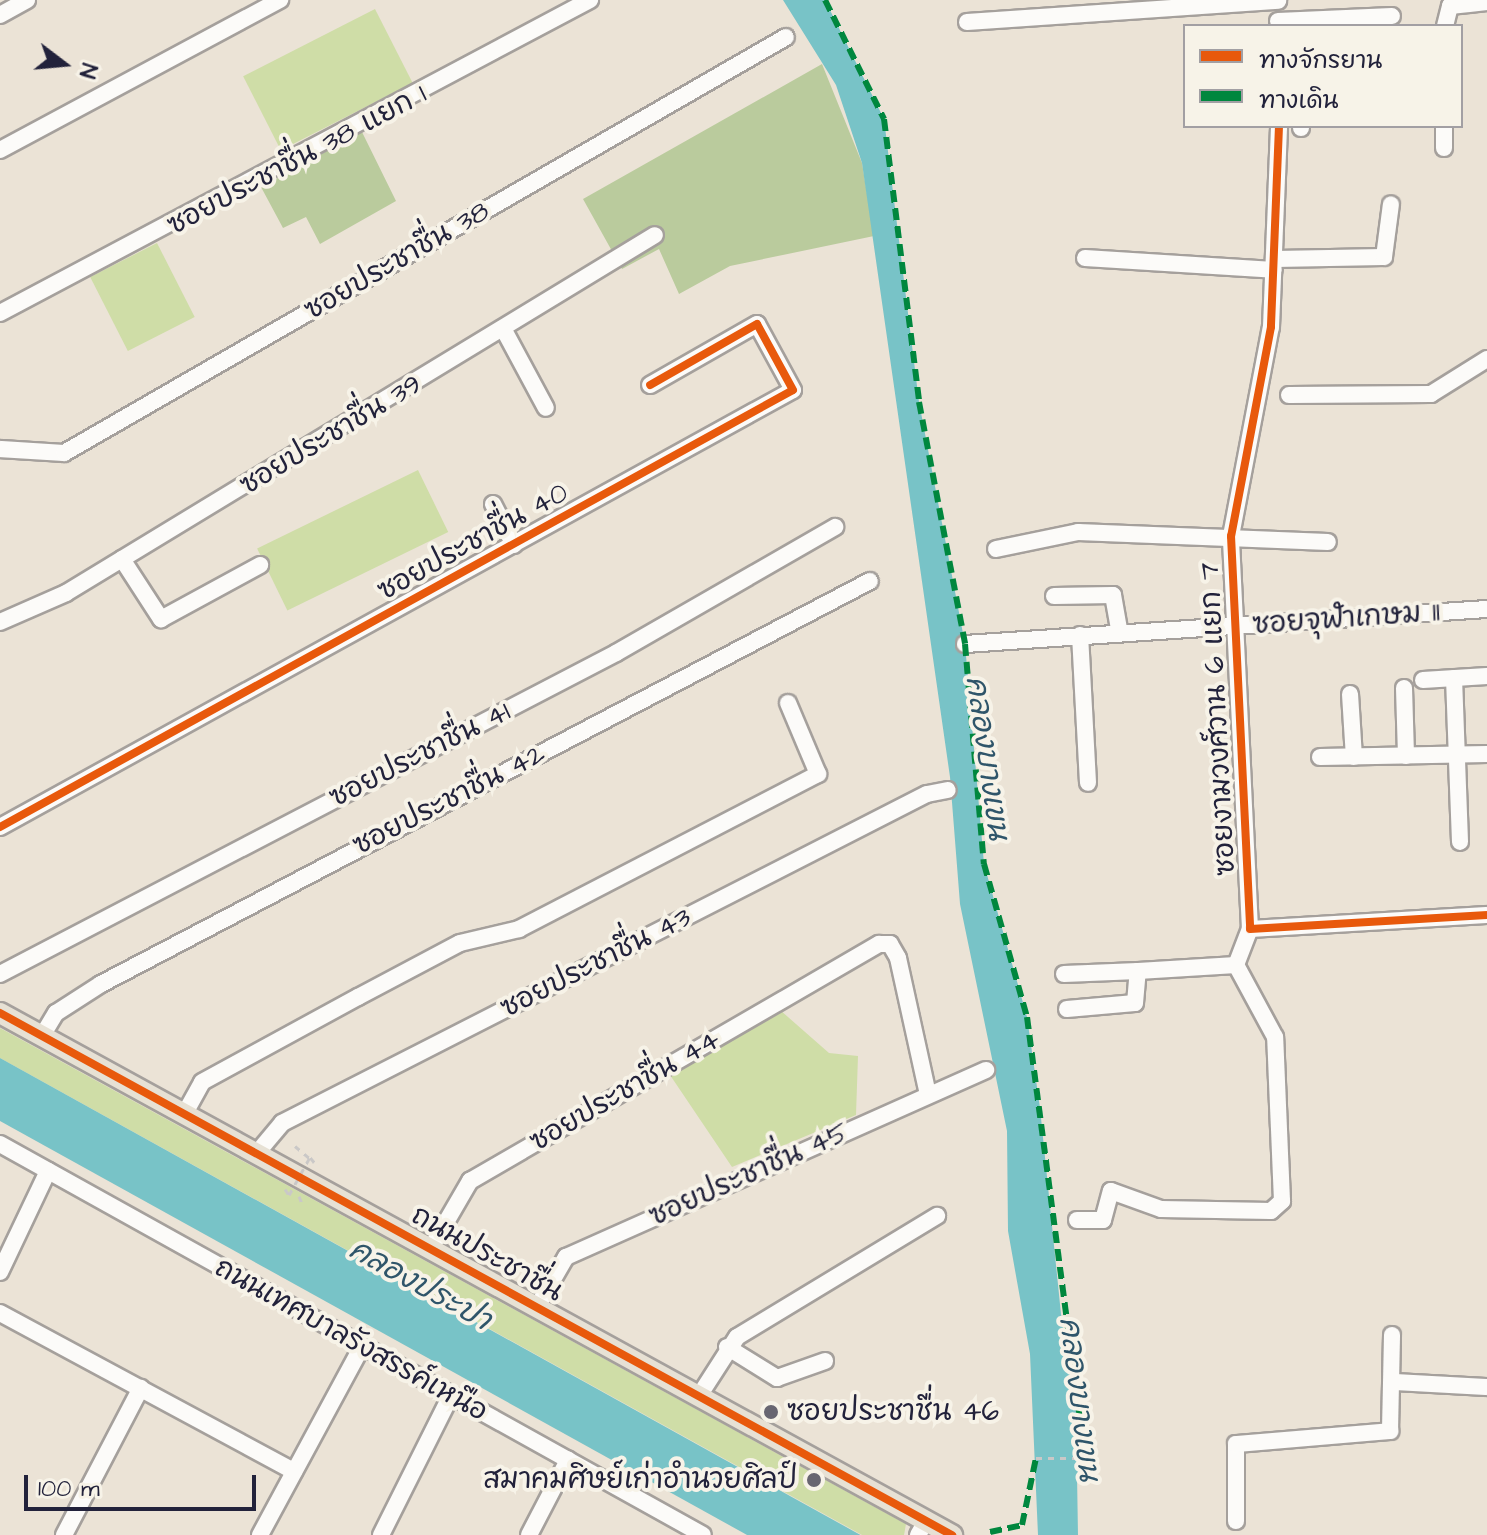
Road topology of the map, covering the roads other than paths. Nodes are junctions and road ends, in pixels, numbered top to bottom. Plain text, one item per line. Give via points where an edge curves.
1 (27, 0) edge
2 (280, 0) edge
3 (590, 0) edge
4 (1278, 0) edge
5 (1487, 2) edge
6 (0, 15) edge
7 (1392, 16) dead end
8 (967, 22) dead end
9 (1278, 23) edge
10 (1305, 23) edge
11 (1446, 24) edge
12 (786, 37) dead end
13 (1279, 128) edge
14 (1444, 128) edge
15 (1444, 148) dead end
16 (0, 150) edge
17 (1391, 204) dead end
18 (655, 235) dead end
19 (1085, 258) dead end
20 (1274, 264) junction
21 (0, 313) edge
22 (505, 332) junction
23 (1487, 359) edge
24 (650, 385) dead end
25 (1289, 395) dead end
26 (546, 408) dead end
27 (0, 449) edge
28 (493, 504) dead end
29 (835, 527) dead end
30 (1231, 536) junction
31 (1328, 542) dead end
32 (514, 545) junction
33 (996, 549) dead end
34 (122, 559) junction
35 (260, 565) dead end
36 (870, 581) dead end
37 (1054, 596) dead end
38 (1487, 609) edge
39 (0, 622) edge
40 (1233, 627) junction
41 (1120, 633) junction
42 (1080, 635) junction
43 (965, 644) dead end
44 (1487, 676) edge
45 (1454, 678) junction
46 (1423, 680) dead end
47 (1404, 688) dead end
48 (1350, 694) dead end
49 (788, 703) dead end
50 (1487, 754) edge
51 (1456, 755) junction
52 (1406, 756) junction
53 (1320, 757) dead end
54 (1354, 757) junction
55 (1088, 783) dead end
56 (948, 790) dead end
57 (0, 827) edge
58 (1460, 842) dead end
59 (1487, 915) edge
60 (1250, 929) junction
61 (1236, 965) junction
62 (1138, 971) junction
63 (0, 974) edge
64 (1064, 974) dead end
65 (1067, 1009) dead end
66 (0, 1013) edge
67 (42, 1036) junction
68 (986, 1070) dead end
69 (928, 1095) junction
70 (185, 1113) junction
71 (0, 1144) edge
72 (257, 1153) junction
73 (48, 1171) junction
74 (937, 1216) dead end
75 (1077, 1220) dead end
76 (431, 1248) junction
77 (0, 1272) edge
78 (537, 1307) junction
79 (0, 1313) edge
80 (1392, 1335) dead end
81 (362, 1346) junction
82 (727, 1347) junction
83 (825, 1361) dead end
84 (1394, 1382) junction
85 (1487, 1387) edge
86 (141, 1388) junction
87 (451, 1395) junction
88 (699, 1396) junction
89 (568, 1460) junction
90 (294, 1471) junction
91 (1236, 1521) dead end
92 (922, 1528) edge
93 (64, 1535) edge
94 (260, 1535) edge
95 (381, 1535) edge
96 (529, 1535) edge
97 (703, 1535) edge
98 (952, 1535) edge

1 - 6 street
2 - 16 street
3 - 21 street, ซอยประชาชื่น 38 แยก 1
4 - 8 street
4 - 9 street
5 - 11 street via 1450,6
7 - 10 street
9 - 10 street
12 - 27 street, ซอยประชาชื่น 38 via 64,453
13 - 20 street, ซอยงามวงศ์วาน 6 แยก 7
14 - 15 street
17 - 20 street via 1384,257
18 - 22 street, ซอยประชาชื่น 39
19 - 20 street
20 - 30 street, ซอยงามวงศ์วาน 6 แยก 7 via 1266,369
22 - 26 street
22 - 34 street, ซอยประชาชื่น 39
23 - 25 street via 1431,394
24 - 32 street, ซอยประชาชื่น 40 via 757,324 793,390
28 - 32 street
29 - 63 street, ซอยประชาชื่น 41 via 616,653
30 - 31 street
30 - 33 street via 1078,532
30 - 40 street, ซอยงามวงศ์วาน 6 แยก 7
32 - 57 street, ซอยประชาชื่น 40
34 - 35 street via 161,619
34 - 39 street, ซอยประชาชื่น 39
36 - 67 street, ซอยประชาชื่น 42 via 114,977 56,1013
37 - 41 street via 1113,595
38 - 40 street, ซอยจุฬาเกษม 11
40 - 41 street, ซอยจุฬาเกษม 11
40 - 60 street, ซอยงามวงศ์วาน 6 แยก 7
41 - 42 street, ซอยจุฬาเกษม 11
42 - 43 street, ซอยจุฬาเกษม 11
42 - 55 street
44 - 45 street
45 - 46 street
45 - 51 street
47 - 52 street
48 - 54 street
49 - 70 street via 818,774 519,929 460,943 372,989 202,1082
50 - 51 street
51 - 52 street
51 - 58 street
52 - 54 street
53 - 54 street
56 - 72 street, ซอยประชาชื่น 43 via 927,794 282,1123
59 - 60 street
60 - 61 street
61 - 62 street
61 - 75 street via 1275,1037 1282,1201 1271,1211 1161,1209 1111,1191 1103,1220
62 - 64 street
62 - 65 street via 1135,1003
66 - 67 main road, ถนนประชาชื่น
67 - 70 main road, ถนนประชาชื่น
68 - 69 street, ซอยประชาชื่น 45
69 - 76 street, ซอยประชาชื่น 44 via 890,944 847,960 470,1181
69 - 78 street, ซอยประชาชื่น 45 via 566,1257
70 - 72 main road, ถนนประชาชื่น
71 - 73 street, ถนนเทศบาลรังสรรค์เหนือ
72 - 76 main road, ถนนประชาชื่น
73 - 77 street
73 - 81 street, ถนนเทศบาลรังสรรค์เหนือ
74 - 82 street
76 - 78 main road, ถนนประชาชื่น
78 - 88 main road, ถนนประชาชื่น
79 - 86 street
80 - 84 street
81 - 87 street, ถนนเทศบาลรังสรรค์เหนือ
81 - 90 street
82 - 83 street via 777,1378
82 - 88 street
84 - 85 street
84 - 91 street via 1386,1434 1236,1444
86 - 90 street
86 - 93 street
87 - 89 street, ถนนเทศบาลรังสรรค์เหนือ
87 - 95 street
88 - 92 main road, ถนนประชาชื่น
89 - 96 street
89 - 97 street, ถนนเทศบาลรังสรรค์เหนือ
90 - 94 street
92 - 98 main road, ถนนประชาชื่น

